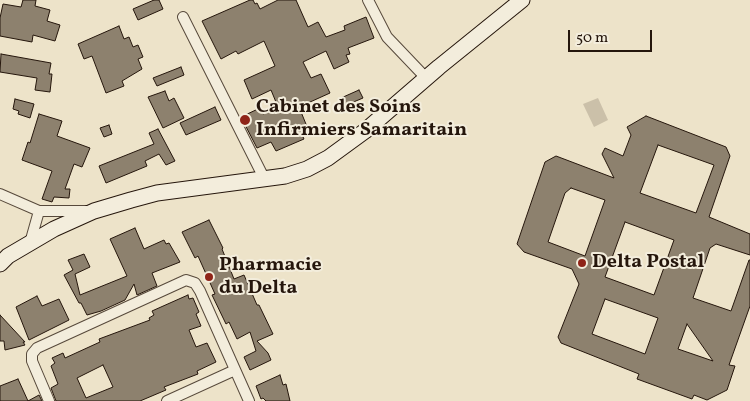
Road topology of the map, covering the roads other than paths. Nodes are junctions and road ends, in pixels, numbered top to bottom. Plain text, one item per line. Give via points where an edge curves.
1 (368, 0) edge
2 (517, 2) edge
3 (183, 17) dead end
4 (426, 79) junction
5 (265, 180) junction
6 (0, 194) edge
7 (39, 211) junction
8 (94, 211) junction
9 (30, 243) junction
10 (0, 264) edge
11 (235, 370) junction
12 (49, 401) edge
13 (167, 401) edge
14 (249, 401) edge

1 - 4 street via 387,37
2 - 4 street
3 - 5 street
4 - 5 street via 328,158 307,169
5 - 8 street via 157,193
6 - 7 street
7 - 8 street
7 - 9 street
8 - 9 street
9 - 10 street
11 - 12 street via 200,291 195,283 186,280 37,348 32,354 32,361
11 - 13 street
11 - 14 street

